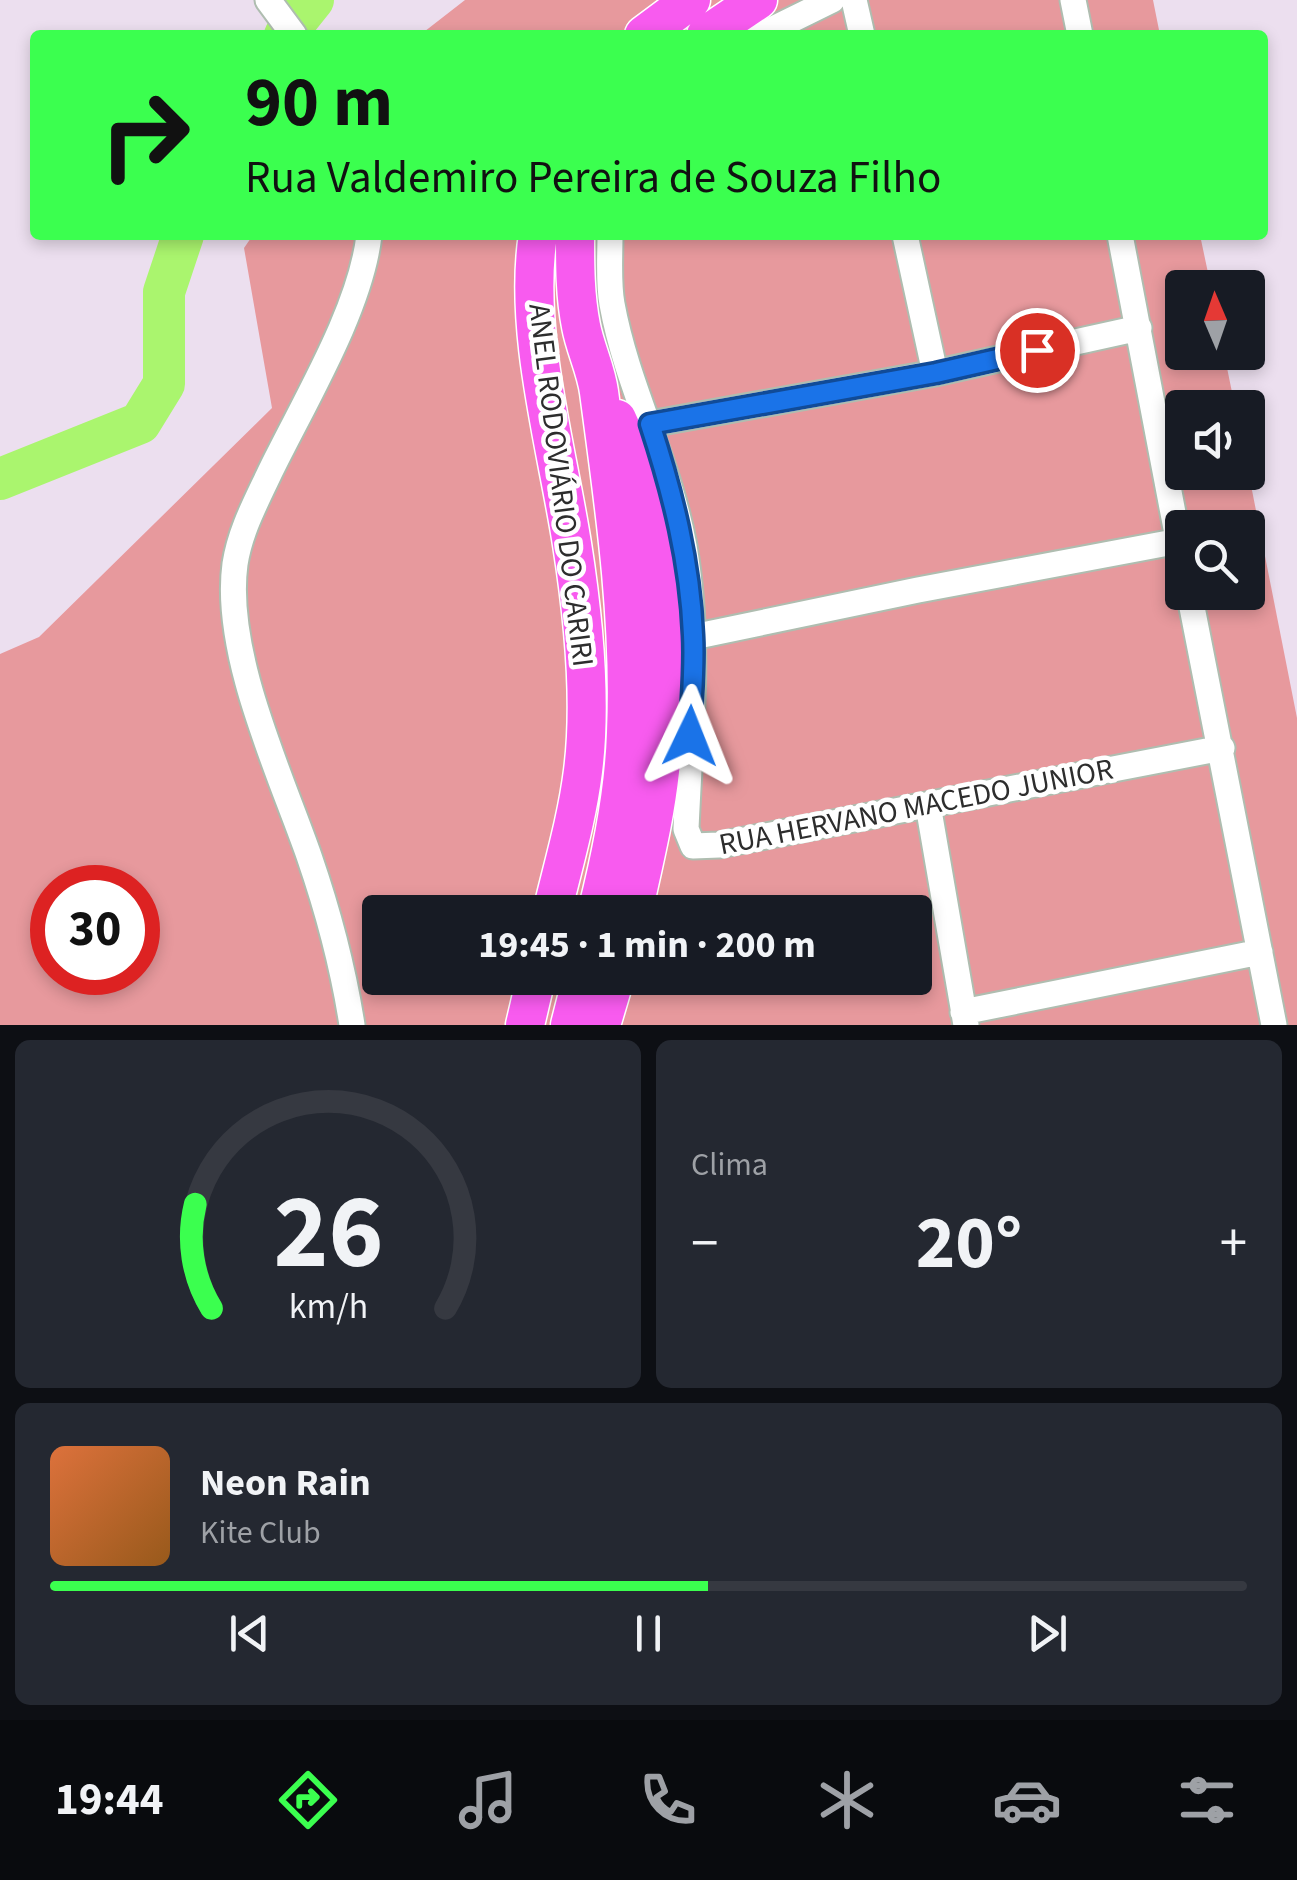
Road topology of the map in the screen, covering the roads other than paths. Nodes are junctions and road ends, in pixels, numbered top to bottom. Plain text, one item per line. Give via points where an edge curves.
1 (268, 0) edge
2 (691, 0) edge
3 (758, 0) edge
4 (832, 0) edge
5 (854, 0) edge
6 (1074, 0) edge
7 (290, 30) edge
8 (651, 30) edge
9 (713, 30) edge
10 (771, 30) edge
11 (861, 30) edge
12 (1079, 30) edge
13 (367, 240) edge
14 (537, 240) edge
15 (574, 240) edge
16 (610, 240) edge
17 (907, 240) edge
18 (1121, 240) edge
19 (1139, 328) junction
20 (936, 373) junction
21 (598, 386) junction
22 (650, 424) junction
23 (1173, 510) edge
24 (1165, 552) edge
25 (1193, 610) edge
26 (694, 637) junction
27 (1222, 748) junction
28 (928, 805) junction
29 (556, 895) edge
30 (602, 895) edge
31 (636, 895) edge
32 (1260, 952) junction
33 (532, 995) edge
34 (578, 995) edge
35 (610, 995) edge
36 (964, 1019) edge
37 (352, 1025) edge
38 (525, 1025) edge
39 (570, 1025) edge
40 (601, 1025) edge
41 (1274, 1025) edge

1 - 7 street
2 - 8 main road
3 - 9 main road
4 - 10 street
5 - 11 street
6 - 12 street
13 - 37 street via 340,327 241,537 234,582 236,629 252,690 330,919
14 - 29 main road, ANEL RODOVIÁRIO DO CARIRI via 538,339 585,657 584,770
15 - 21 main road, ANEL RODOVIÁRIO DO CARIRI via 581,327
16 - 22 street, RUA HERVANO MACEDO JUNIOR via 612,302
17 - 20 street
18 - 19 street
19 - 20 street
19 - 23 street
20 - 22 street
21 - 30 main road, ANEL RODOVIÁRIO DO CARIRI via 622,588 626,732
21 - 31 main road via 639,479 660,611 660,770
22 - 26 street, RUA HERVANO MACEDO JUNIOR via 673,495
24 - 26 street via 918,590
25 - 27 street
26 - 28 street, RUA HERVANO MACEDO JUNIOR via 686,829 693,846
27 - 28 street, RUA HERVANO MACEDO JUNIOR
27 - 32 street
28 - 36 street
32 - 36 street
32 - 41 street
33 - 38 main road
34 - 39 main road
35 - 40 main road

